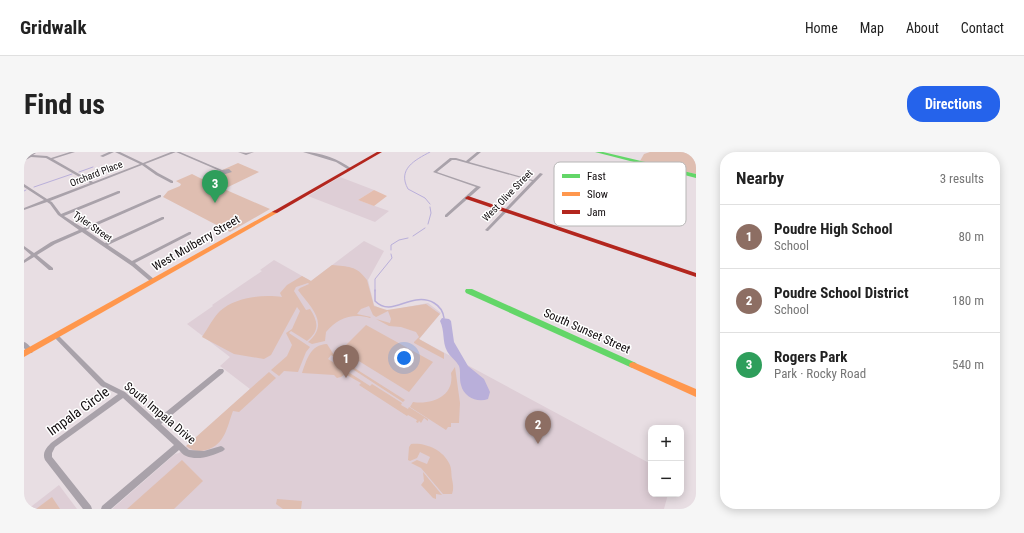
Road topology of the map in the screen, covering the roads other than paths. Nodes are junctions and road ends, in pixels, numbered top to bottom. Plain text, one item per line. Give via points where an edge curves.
1 (36, 152) edge
2 (73, 152) edge
3 (112, 152) edge
4 (117, 152) edge
5 (176, 152) edge
6 (240, 152) edge
7 (252, 152) edge
8 (305, 152) edge
9 (380, 152) edge
10 (479, 152) edge
11 (597, 152) edge
12 (31, 156) junction
13 (102, 156) dead end
14 (51, 159) junction
15 (24, 160) edge
16 (466, 162) junction
17 (639, 162) edge
18 (143, 164) junction
19 (350, 169) junction
20 (222, 171) dead end
21 (686, 173) edge
22 (541, 174) dead end
23 (696, 176) edge
24 (534, 181) junction
25 (172, 182) dead end
26 (93, 183) junction
27 (24, 185) edge
28 (119, 192) dead end
29 (160, 196) dead end
30 (468, 198) junction
31 (47, 200) junction
32 (24, 209) edge
33 (506, 210) junction
34 (62, 215) junction
35 (446, 216) dead end
36 (163, 218) dead end
37 (83, 229) junction
38 (487, 230) dead end
39 (190, 233) dead end
40 (105, 245) junction
41 (24, 246) edge
42 (34, 255) junction
43 (24, 262) edge
44 (132, 263) junction
45 (51, 269) dead end
46 (696, 275) edge
47 (153, 281) junction
48 (469, 291) dead end
49 (56, 336) junction
50 (24, 344) edge
51 (27, 352) edge
52 (221, 371) dead end
53 (696, 393) edge
54 (123, 394) junction
55 (156, 424) junction
56 (178, 446) junction
57 (221, 449) dead end
58 (88, 509) edge
59 (105, 509) edge

1 - 12 street
2 - 14 street
3 - 13 street
4 - 18 street
5 - 18 street, Orchard Place
5 - 20 street
6 - 7 street
8 - 19 street via 338,161
9 - 19 main road, West Mulberry Street
10 - 16 street
11 - 17 main road
12 - 14 street
12 - 15 street
14 - 26 street
16 - 24 street
16 - 30 street via 453,158 435,172 479,187
18 - 25 street
18 - 26 street, Orchard Place
19 - 47 main road, West Mulberry Street
21 - 23 main road
22 - 24 street, West Olive Street
24 - 33 street, West Olive Street
26 - 31 street, Orchard Place
27 - 31 street, Tyler Street
28 - 34 street
29 - 37 street
30 - 33 main road
30 - 35 street
31 - 32 street, Orchard Place
31 - 34 street, Tyler Street
33 - 38 street, West Olive Street
33 - 46 main road
34 - 37 street, Tyler Street
36 - 40 street
37 - 40 street, Tyler Street
37 - 42 street
39 - 44 street
40 - 44 street, Tyler Street
41 - 42 street
42 - 43 street
42 - 45 street
44 - 47 street, Tyler Street
47 - 49 main road, West Mulberry Street
48 - 53 main road, South Sunset Street
49 - 51 main road, West Mulberry Street
49 - 54 street, South Impala Drive via 103,384
50 - 51 street
52 - 55 street
54 - 55 street, South Impala Drive
54 - 58 street, Impala Circle via 53,445 48,452 48,458
55 - 56 street, South Impala Drive
56 - 57 street, South Impala Drive via 196,455 209,454
56 - 59 street

